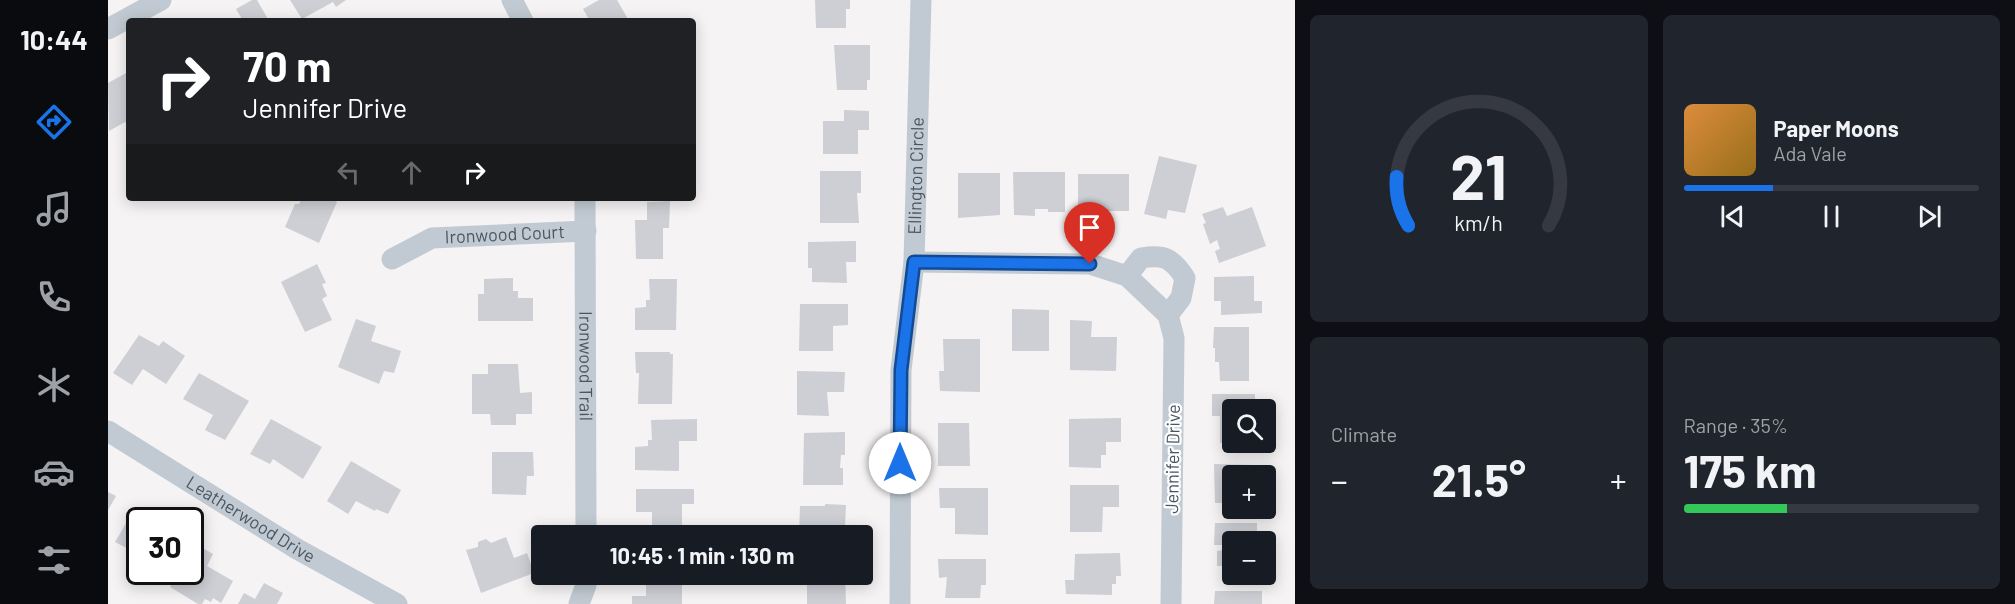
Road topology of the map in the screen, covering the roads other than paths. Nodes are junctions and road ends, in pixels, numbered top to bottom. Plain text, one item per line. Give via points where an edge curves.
1 (160, 0) edge
2 (512, 0) edge
3 (921, 0) edge
4 (128, 18) edge
5 (521, 18) edge
6 (126, 19) edge
7 (108, 29) edge
8 (585, 201) edge
9 (586, 231) junction
10 (392, 259) dead end
11 (914, 262) junction
12 (1127, 276) junction
13 (1168, 315) junction
14 (108, 431) edge
15 (586, 525) edge
16 (586, 585) edge
17 (397, 604) edge
18 (579, 604) edge
19 (900, 604) edge
20 (1171, 604) edge

1 - 4 street
2 - 5 street
3 - 11 street, Ellington Circle
6 - 7 street
8 - 9 street, Ironwood Trail
9 - 10 street, Ironwood Court via 432,238
9 - 15 street, Ironwood Trail
11 - 12 street via 1090,264
11 - 19 street, Ellington Circle via 901,370
12 - 13 street
12 - 13 street via 1141,258 1158,255 1175,264 1185,278 1181,298
13 - 20 street, Jennifer Drive via 1174,338
14 - 17 street, Leatherwood Drive via 297,549
16 - 18 street

